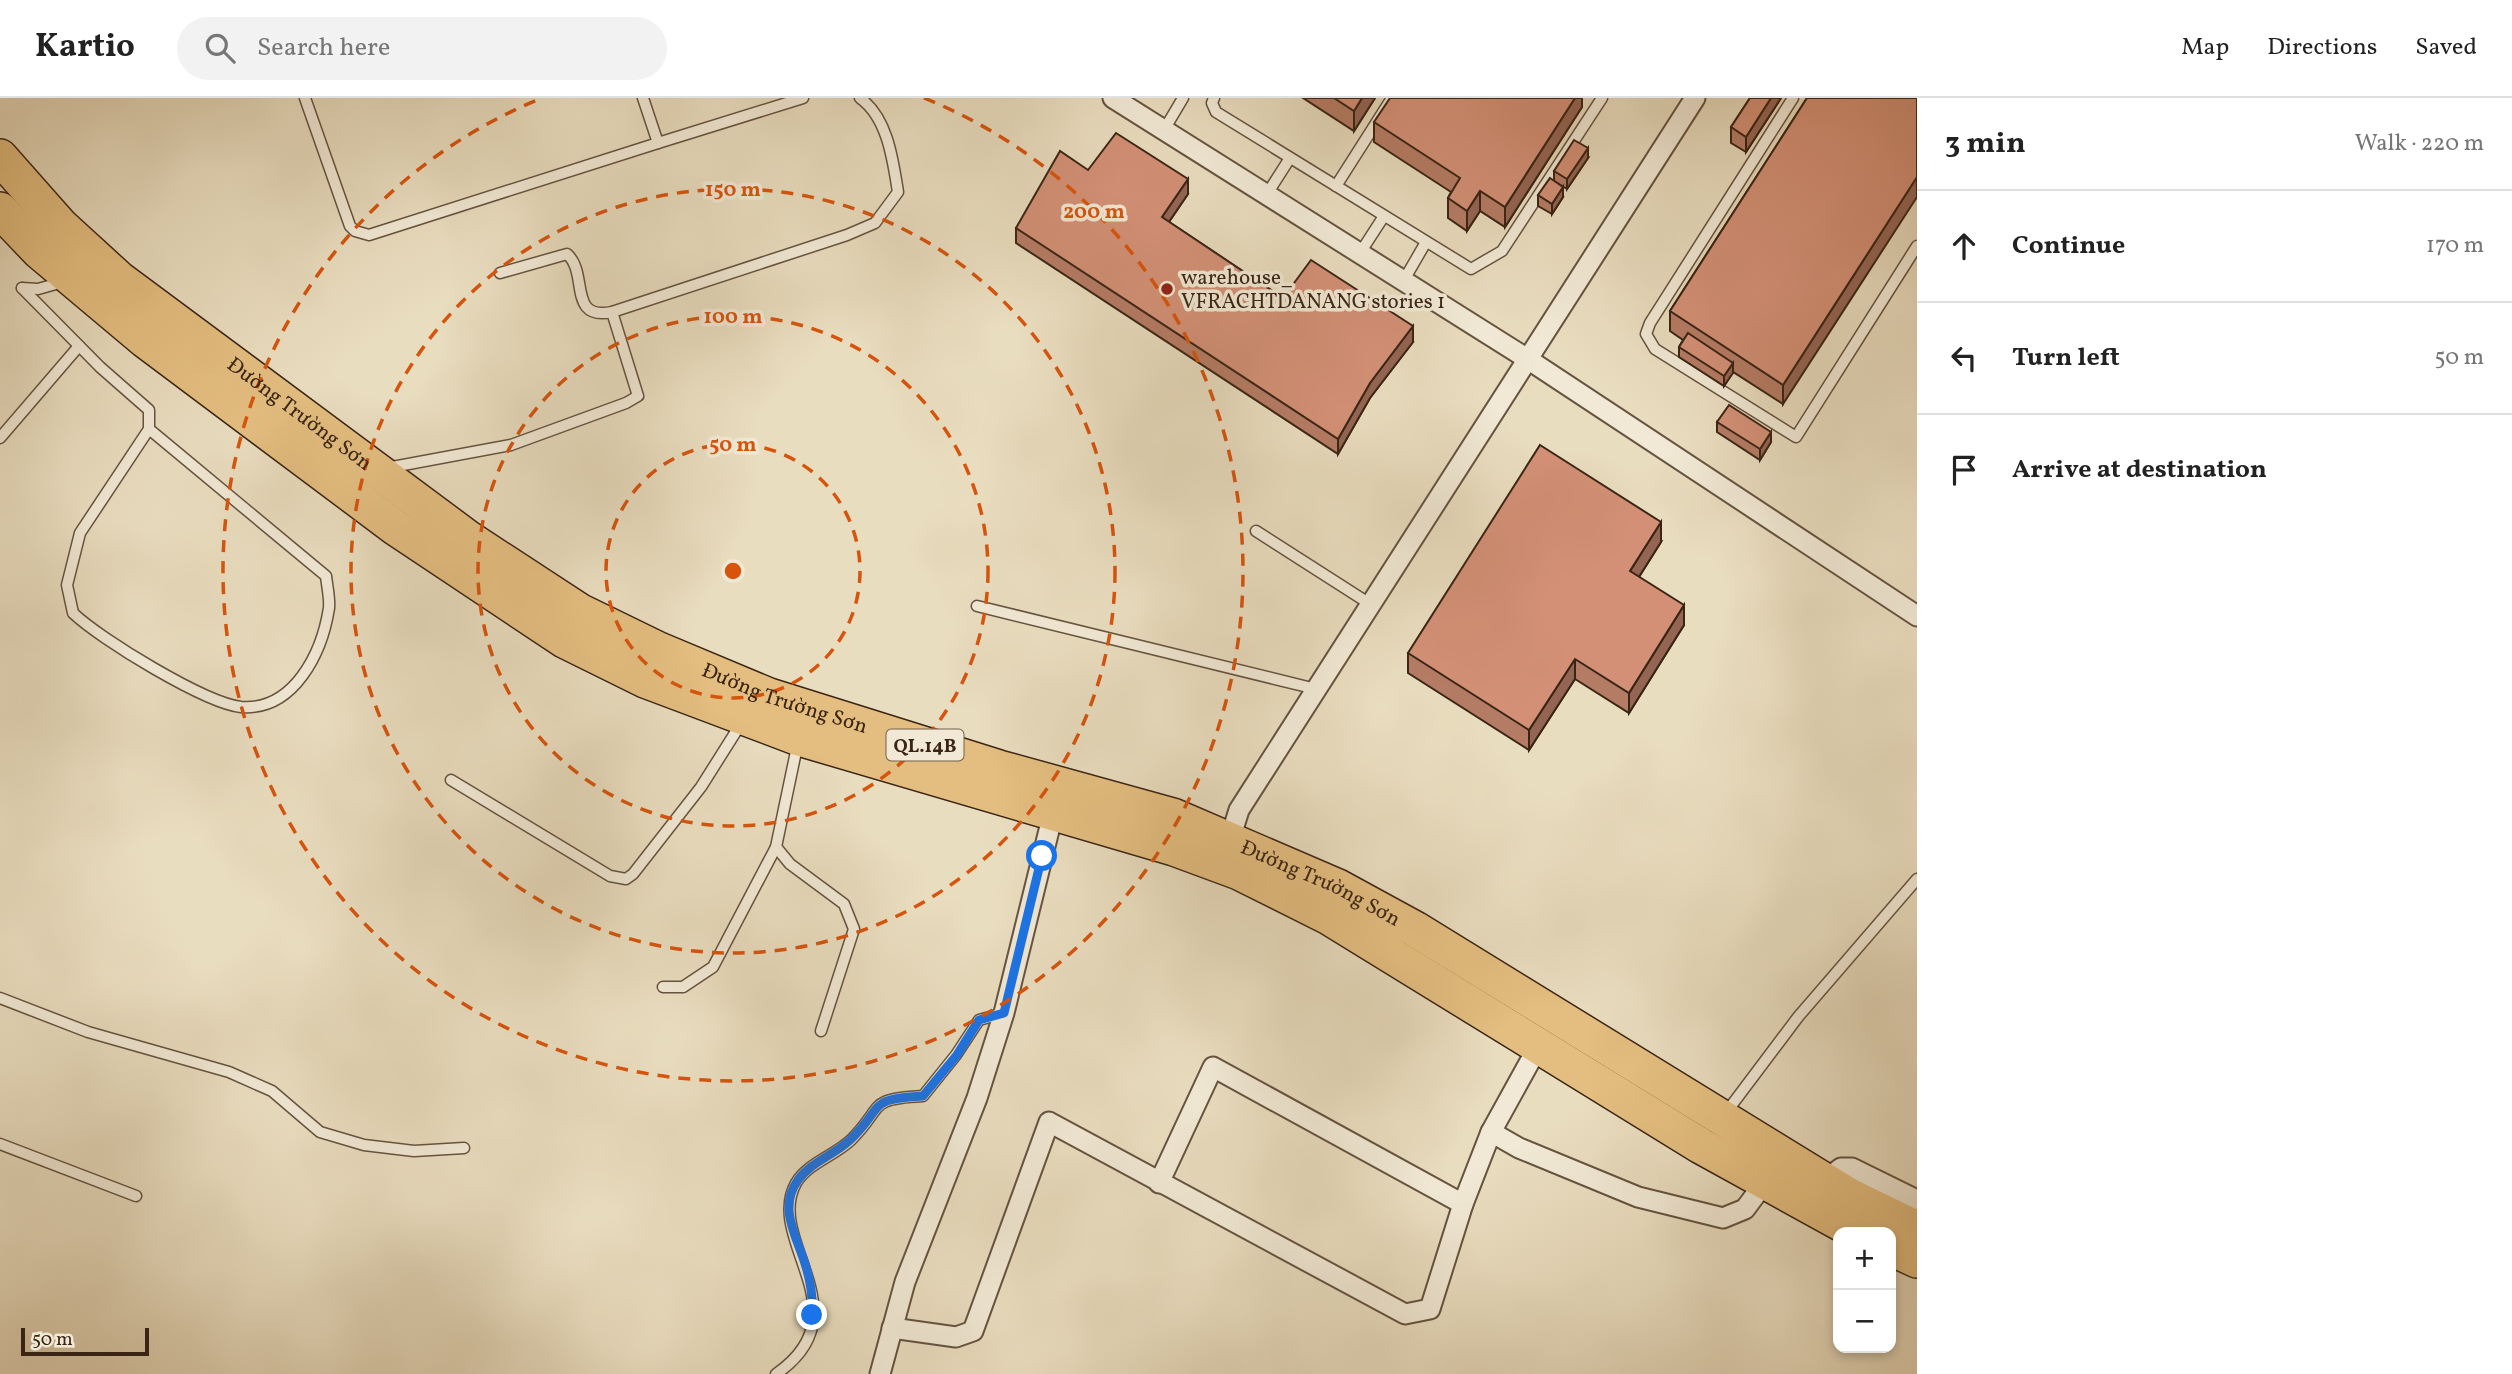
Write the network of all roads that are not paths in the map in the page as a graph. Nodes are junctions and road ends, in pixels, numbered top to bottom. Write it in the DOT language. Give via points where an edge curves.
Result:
graph roads {
  1 [pos="305,98"];
  2 [pos="643,98"];
  3 [pos="803,98"];
  4 [pos="860,98"];
  5 [pos="1113,98"];
  6 [pos="1183,98"];
  7 [pos="1214,98"];
  8 [pos="1392,98"];
  9 [pos="1602,98"];
  10 [pos="1695,98"];
  11 [pos="1793,98"];
  12 [pos="1164,130"];
  13 [pos="658,143"];
  14 [pos="0,157"];
  15 [pos="1290,158"];
  16 [pos="1336,186"];
  17 [pos="1267,194"];
  18 [pos="0,210"];
  19 [pos="1384,216"];
  20 [pos="1426,242"];
  21 [pos="1917,246"];
  22 [pos="1360,253"];
  23 [pos="500,273"];
  24 [pos="71,279"];
  25 [pos="1404,280"];
  26 [pos="612,312"];
  27 [pos="79,346"];
  28 [pos="1526,358"];
  29 [pos="149,429"];
  30 [pos="0,438"];
  31 [pos="376,470"];
  32 [pos="1256,531"];
  33 [pos="1370,604"];
  34 [pos="977,606"];
  35 [pos="1917,615"];
  36 [pos="1316,689"];
  37 [pos="744,719"];
  38 [pos="799,738"];
  39 [pos="451,780"];
  40 [pos="1053,814"];
  41 [pos="1230,839"];
  42 [pos="776,847"];
  43 [pos="1917,880"];
  44 [pos="663,987"];
  45 [pos="0,998"];
  46 [pos="1004,1013"];
  47 [pos="821,1031"];
  48 [pos="1539,1045"];
  49 [pos="1720,1119"];
  50 [pos="1491,1132"];
  51 [pos="0,1144"];
  52 [pos="464,1149"];
  53 [pos="1824,1181"];
  54 [pos="1765,1182"];
  55 [pos="1159,1183"];
  56 [pos="136,1196"];
  57 [pos="1917,1200"];
  58 [pos="1463,1204"];
  59 [pos="1848,1227"];
  60 [pos="1917,1229"];
  61 [pos="1896,1250"];
  62 [pos="1917,1260"];
  63 [pos="892,1328"];
  64 [pos="776,1374"];
  65 [pos="880,1374"];
  1 -- 13 [label="lane" via="350,226 369,235"];
  2 -- 13 [label="lane"];
  3 -- 13 [label="lane"];
  4 -- 26 [label="lane" via="870,105 884,132 898,192 875,223"];
  5 -- 12 [label="street"];
  6 -- 12 [label="lane"];
  7 -- 15 [label="lane" via="1216,112"];
  8 -- 16 [label="lane"];
  9 -- 20 [label="lane" via="1503,251 1471,269"];
  10 -- 28 [label="street"];
  11 -- 21 [label="lane" via="1650,323 1646,334 1655,349 1796,437"];
  12 -- 17 [label="street"];
  14 -- 31 [label="highway, Đường Trường Sơn / QL.14B" via="61,226 119,279"];
  15 -- 16 [label="lane"];
  15 -- 17 [label="lane"];
  16 -- 19 [label="lane"];
  17 -- 22 [label="street"];
  18 -- 24 [label="highway, Đường Trường Sơn / QL.14B"];
  19 -- 20 [label="lane"];
  19 -- 22 [label="lane"];
  20 -- 25 [label="lane"];
  22 -- 25 [label="street"];
  23 -- 26 [label="lane" via="567,254 585,306 598,314"];
  24 -- 27 [label="lane" via="38,289 22,288"];
  24 -- 37 [label="highway, Đường Trường Sơn / QL.14B" via="145,340 506,605 595,657"];
  25 -- 28 [label="street"];
  26 -- 31 [label="lane" via="638,396 511,445"];
  27 -- 29 [label="lane" via="149,410"];
  27 -- 30 [label="lane"];
  28 -- 33 [label="street"];
  28 -- 35 [label="street"];
  29 -- 29 [label="lane" via="80,533 67,585 73,613 147,664 213,698 241,707 270,703 297,685 315,657 329,607 326,576"];
  31 -- 41 [label="highway, Đường Trường Sơn / QL.14B" via="570,606 710,672 769,696 1173,816"];
  32 -- 33 [label="lane"];
  33 -- 36 [label="street"];
  34 -- 36 [label="lane"];
  36 -- 41 [label="street" via="1240,810"];
  37 -- 38 [label="highway, Đường Trường Sơn / QL.14B"];
  37 -- 39 [label="lane" via="701,787 626,879 610,876"];
  38 -- 40 [label="highway, Đường Trường Sơn / QL.14B"];
  38 -- 42 [label="lane"];
  40 -- 46 [label="street"];
  40 -- 48 [label="highway, Đường Trường Sơn / QL.14B" via="1174,848 1285,894"];
  41 -- 49 [label="highway, Đường Trường Sơn / QL.14B" via="1338,887 1415,929"];
  42 -- 44 [label="lane" via="713,967 683,987"];
  42 -- 47 [label="lane" via="790,864 844,904 854,929"];
  43 -- 49 [label="lane" via="1798,1017"];
  45 -- 52 [label="lane" via="88,1032 229,1072 272,1091 320,1132 364,1145 414,1151"];
  46 -- 63 [label="street"];
  46 -- 64 [label="lane" via="979,1020 923,1096 885,1100 876,1106 848,1143 798,1180 789,1215 813,1299 811,1331 796,1357"];
  48 -- 50 [label="street"];
  48 -- 54 [label="highway, Đường Trường Sơn / QL.14B"];
  49 -- 53 [label="highway, Đường Trường Sơn / QL.14B"];
  50 -- 54 [label="street" via="1637,1197 1723,1218 1745,1209"];
  50 -- 58 [label="street"];
  51 -- 56 [label="lane"];
  53 -- 57 [label="street" via="1841,1168 1852,1168"];
  53 -- 60 [label="highway, Đường Trường Sơn / QL.14B"];
  54 -- 59 [label="highway, Đường Trường Sơn / QL.14B"];
  55 -- 58 [label="street" via="1213,1067"];
  55 -- 58 [label="street" via="1405,1314 1430,1309"];
  55 -- 63 [label="street" via="1049,1122 973,1331 956,1338"];
  61 -- 62 [label="highway"];
  63 -- 65 [label="street"];
}
